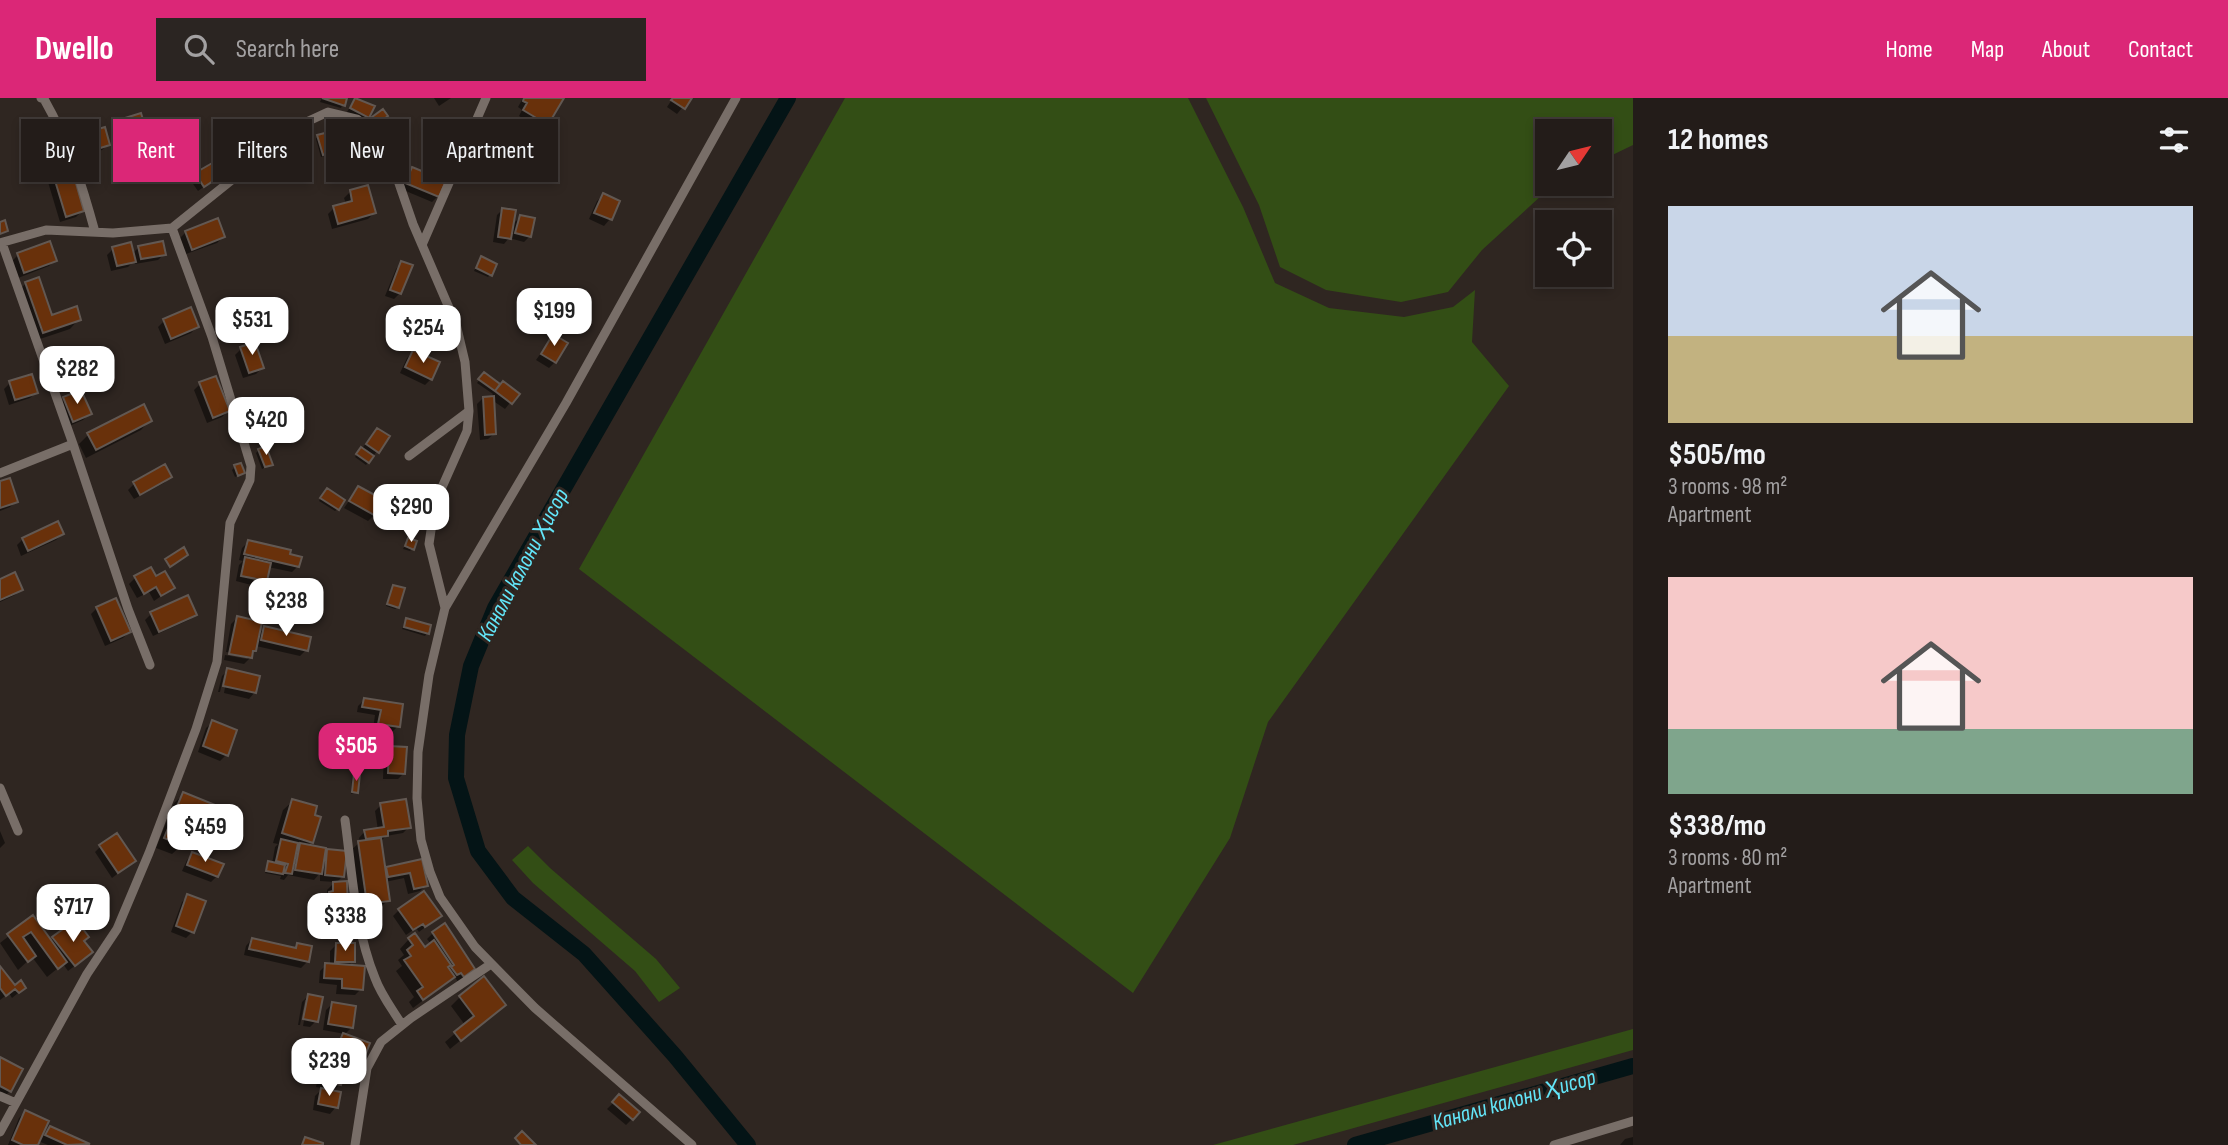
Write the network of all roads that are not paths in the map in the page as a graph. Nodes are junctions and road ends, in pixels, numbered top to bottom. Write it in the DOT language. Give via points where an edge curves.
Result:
graph roads {
  1 [pos="41,98"];
  2 [pos="486,98"];
  3 [pos="736,98"];
  4 [pos="172,228"];
  5 [pos="95,232"];
  6 [pos="1,243"];
  7 [pos="422,245"];
  8 [pos="469,411"];
  9 [pos="73,444"];
  10 [pos="409,456"];
  11 [pos="0,473"];
  12 [pos="445,608"];
  13 [pos="150,665"];
  14 [pos="0,788"];
  15 [pos="345,820"];
  16 [pos="19,831"];
  17 [pos="491,964"];
  18 [pos="402,1025"];
  19 [pos="0,1096"];
  20 [pos="16,1103"];
  21 [pos="1633,1121"];
  22 [pos="0,1132"];
  23 [pos="355,1145"];
  24 [pos="692,1145"];
  25 [pos="1554,1145"];
  1 -- 5 [label="lane" via="64,135"];
  2 -- 7 [label="lane"];
  3 -- 12 [label="lane"];
  4 -- 5 [label="lane"];
  4 -- 7 [label="lane" via="300,125 328,113 358,119 377,135"];
  4 -- 20 [label="lane" via="212,337 251,466 250,480 230,523 217,662 159,828 117,929"];
  5 -- 6 [label="lane" via="46,230"];
  6 -- 9 [label="lane"];
  7 -- 8 [label="lane" via="456,324"];
  8 -- 10 [label="lane"];
  8 -- 12 [label="lane" via="467,431 435,503 429,544"];
  9 -- 11 [label="lane"];
  9 -- 13 [label="lane"];
  12 -- 17 [label="lane" via="418,752 421,840 440,897"];
  14 -- 16 [label="lane"];
  15 -- 18 [label="lane" via="366,949 375,979"];
  17 -- 18 [label="lane"];
  17 -- 24 [label="lane"];
  18 -- 23 [label="lane" via="381,1042 367,1068"];
  19 -- 20 [label="lane"];
  20 -- 22 [label="lane"];
  21 -- 25 [label="lane"];
}
